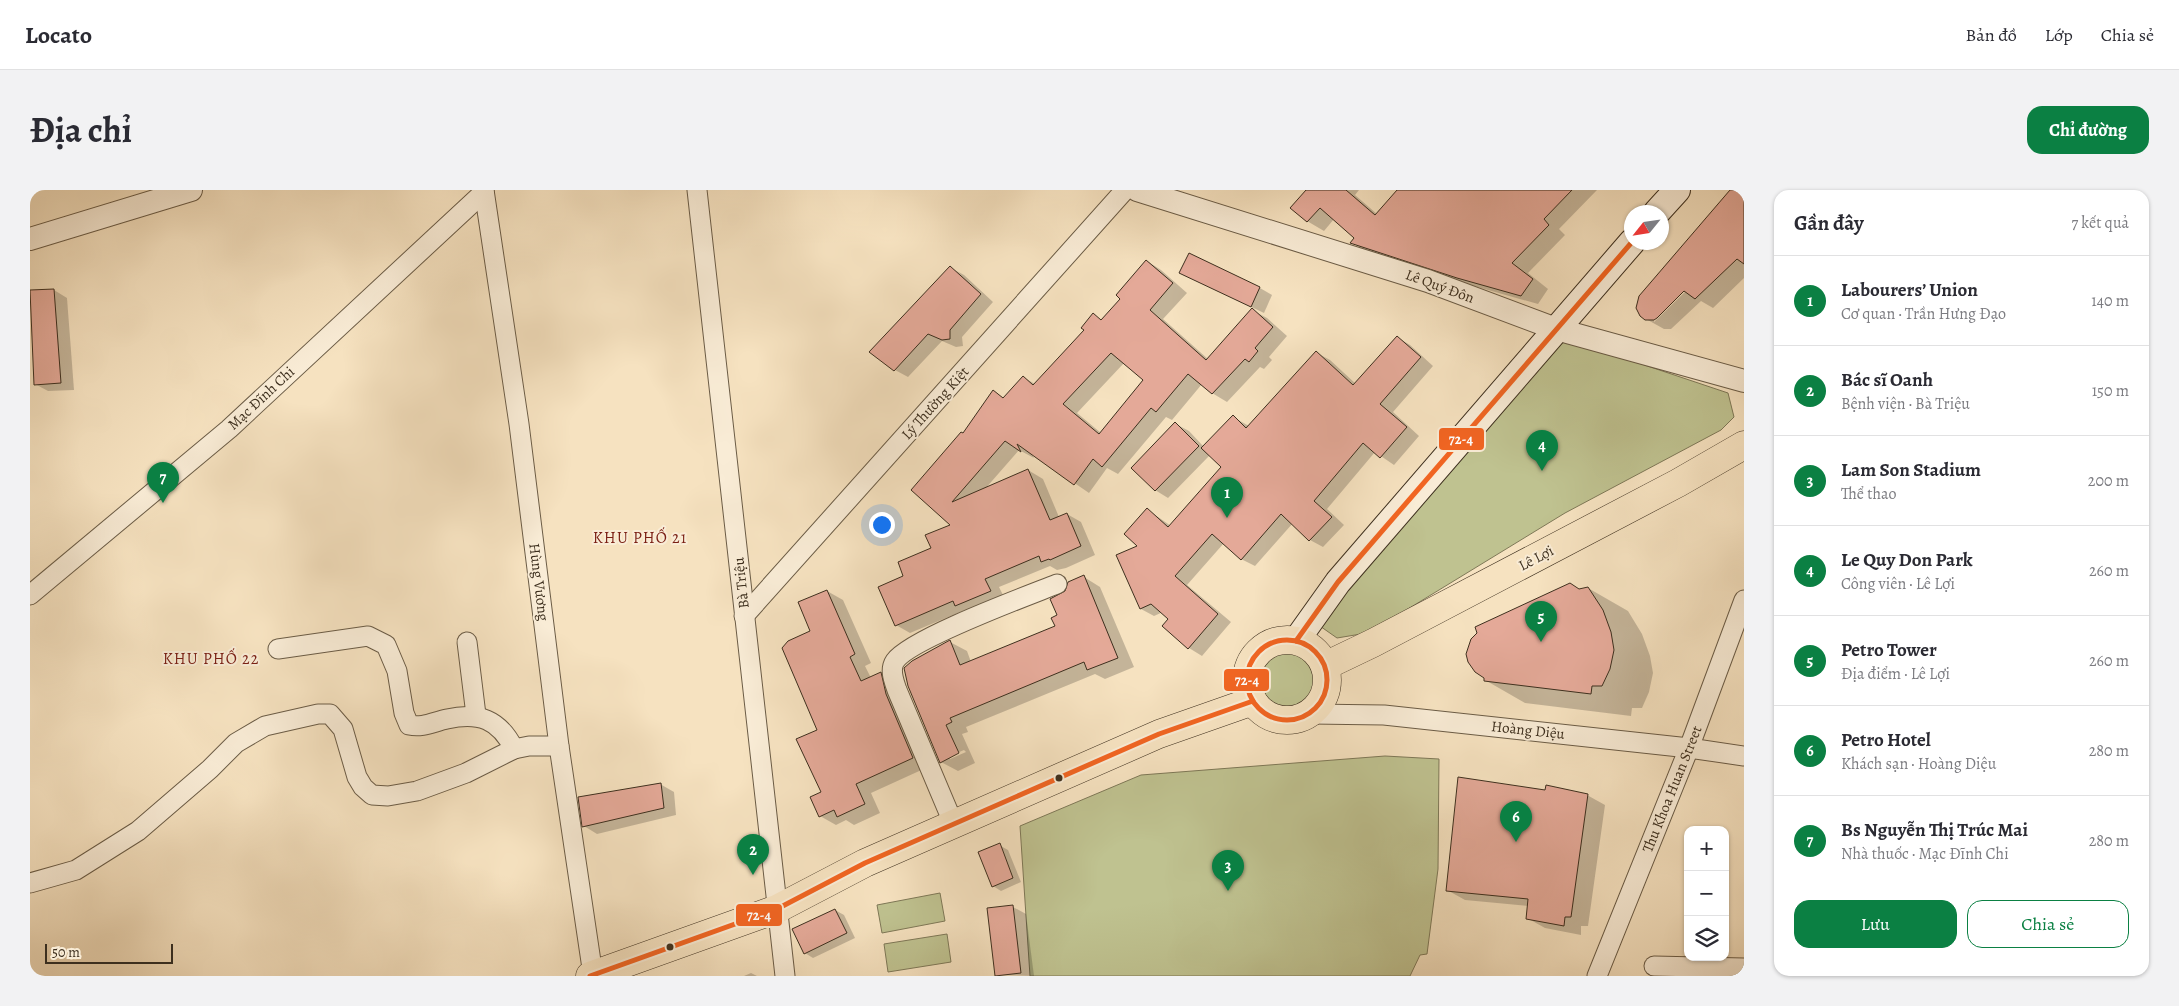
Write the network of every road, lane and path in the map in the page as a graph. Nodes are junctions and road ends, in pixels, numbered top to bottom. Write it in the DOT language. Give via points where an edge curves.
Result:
graph roads {
  1 [pos="191,190"];
  2 [pos="697,190"];
  3 [pos="1125,190"];
  4 [pos="1137,190"];
  5 [pos="1677,190"];
  6 [pos="484,191"];
  7 [pos="1663,205"];
  8 [pos="30,239"];
  9 [pos="1625,250"];
  10 [pos="1556,329"];
  11 [pos="1744,381"];
  12 [pos="1744,445"];
  13 [pos="1057,584"];
  14 [pos="30,595"];
  15 [pos="1744,600"];
  16 [pos="744,616"];
  17 [pos="1296,641"];
  18 [pos="467,642"];
  19 [pos="278,649"];
  20 [pos="1325,666"];
  21 [pos="1252,701"];
  22 [pos="1310,714"];
  23 [pos="476,715"];
  24 [pos="559,746"];
  25 [pos="1689,748"];
  26 [pos="514,750"];
  27 [pos="1744,756"];
  28 [pos="954,825"];
  29 [pos="30,883"];
  30 [pos="777,909"];
  31 [pos="1654,966"];
  32 [pos="1744,968"];
  33 [pos="591,975"];
  34 [pos="785,976"];
  35 [pos="1597,976"];
  1 -- 8 [label="street"];
  2 -- 16 [label="street, Bà Triệu"];
  3 -- 16 [label="street, Lý Thường Kiệt"];
  4 -- 10 [label="street, Lê Quý Đôn" via="1428,281"];
  5 -- 7 [label="main road"];
  6 -- 14 [label="street, Mạc Đĩnh Chi" via="228,429"];
  6 -- 24 [label="street, Hùng Vương" via="519,424"];
  9 -- 10 [label="main road"];
  10 -- 11 [label="street, Lê Quý Đôn"];
  10 -- 17 [label="main road" via="1338,582"];
  12 -- 20 [label="main road, Lê Lợi"];
  13 -- 28 [label="street" via="918,644 896,660 892,668 897,690"];
  15 -- 25 [label="street, Thu Khoa Huan Street"];
  16 -- 30 [label="street, Bà Triệu"];
  17 -- 20 [label="main road" via="1319,654"];
  17 -- 21 [label="main road" via="1282,640 1258,652 1247,675"];
  18 -- 23 [label="street"];
  19 -- 23 [label="street" via="368,636 386,644 397,671 409,725 419,727"];
  20 -- 22 [label="main road" via="1328,679 1326,693"];
  21 -- 22 [label="main road" via="1272,718 1285,721 1298,720"];
  21 -- 28 [label="main road" via="1159,734"];
  22 -- 25 [label="street, Hoàng Diệu" via="1384,715"];
  23 -- 26 [label="street" via="497,726 508,737"];
  24 -- 26 [label="street" via="529,746"];
  24 -- 33 [label="street, Hùng Vương"];
  25 -- 27 [label="street, Hoàng Diệu"];
  25 -- 35 [label="street, Thu Khoa Huan Street"];
  26 -- 29 [label="street" via="417,791 372,795 357,777 342,729 330,714 265,726 236,743 138,831 104,854 76,870"];
  28 -- 30 [label="main road" via="865,863"];
  30 -- 33 [label="main road"];
  30 -- 34 [label="street, Bà Triệu"];
  31 -- 32 [label="street"];
}
